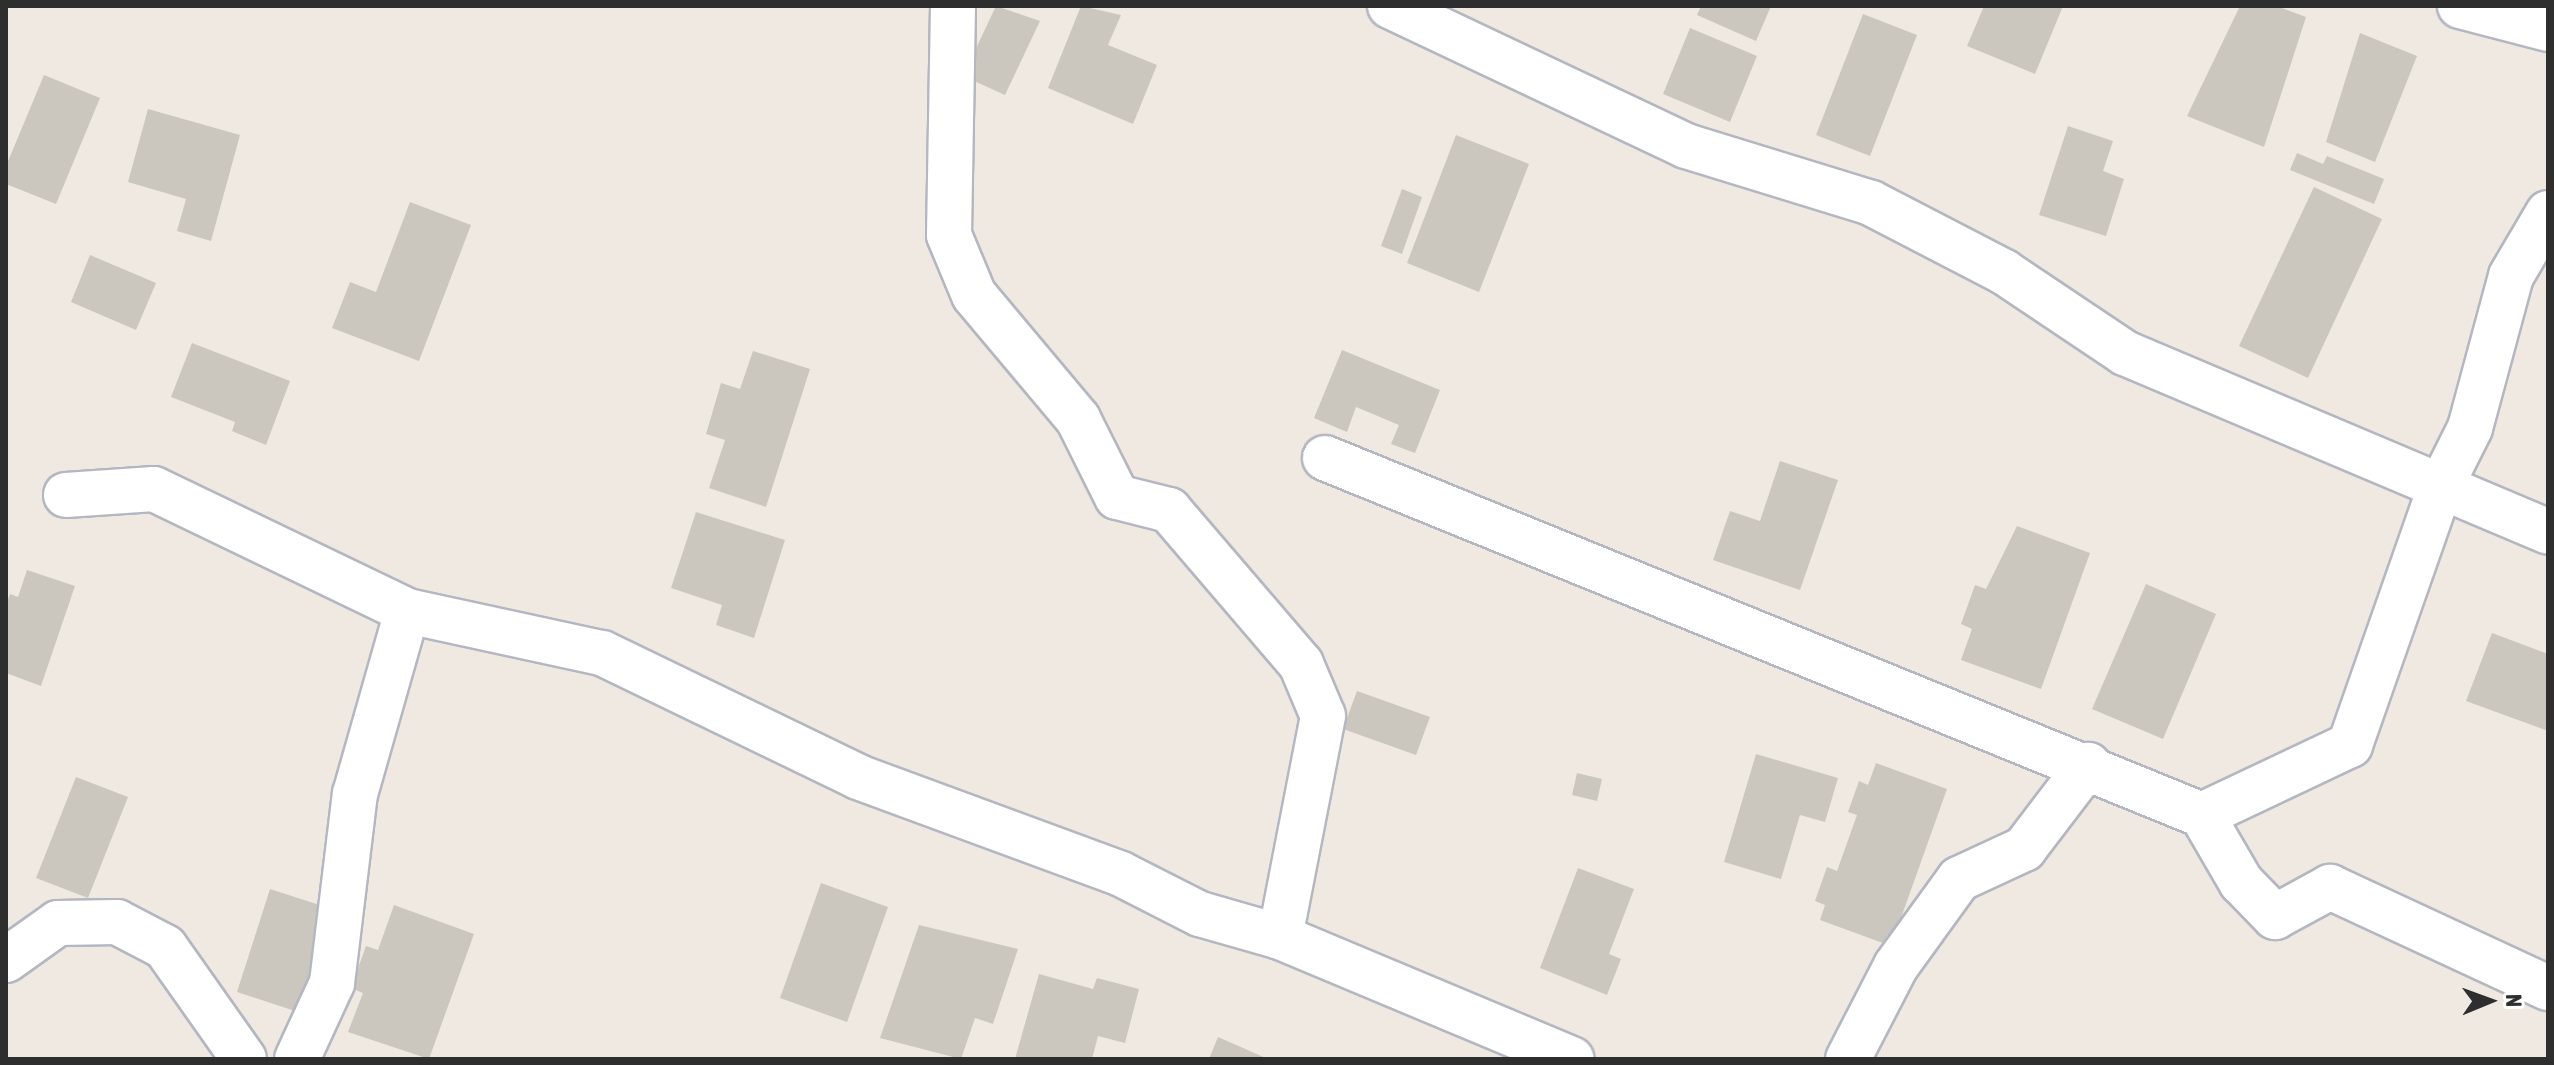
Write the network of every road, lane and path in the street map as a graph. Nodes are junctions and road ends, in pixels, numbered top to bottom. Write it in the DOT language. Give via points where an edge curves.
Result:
graph roads {
  1 [pos="953,6"];
  2 [pos="1390,6"];
  3 [pos="2460,6"];
  4 [pos="2548,29"];
  5 [pos="2548,213"];
  6 [pos="1325,458"];
  7 [pos="2440,488"];
  8 [pos="66,495"];
  9 [pos="2548,532"];
  10 [pos="407,611"];
  11 [pos="2088,765"];
  12 [pos="2202,815"];
  13 [pos="1280,937"];
  14 [pos="6,960"];
  15 [pos="2548,988"];
  16 [pos="244,1059"];
  17 [pos="297,1059"];
  18 [pos="1572,1059"];
  19 [pos="1848,1059"];
  1 -- 13 [label="street" via="949,235 974,295 1078,419 1117,497 1169,510 1301,664 1323,716"];
  2 -- 7 [label="street" via="1686,146 1871,203 2004,272 2125,353"];
  3 -- 4 [label="street"];
  5 -- 7 [label="street" via="2511,276 2470,428"];
  6 -- 11 [label="street" via="1812,661"];
  7 -- 9 [label="street"];
  7 -- 12 [label="street" via="2350,745"];
  8 -- 10 [label="street" via="154,489"];
  10 -- 13 [label="street" via="602,653 858,777 1121,874 1200,914"];
  10 -- 17 [label="street" via="355,794 332,983"];
  11 -- 12 [label="street"];
  11 -- 19 [label="street" via="2024,849 1959,879 1896,966"];
  12 -- 15 [label="street" via="2241,882 2275,917 2330,887"];
  13 -- 18 [label="street"];
  14 -- 16 [label="street" via="58,923 117,922 165,947"];
}
